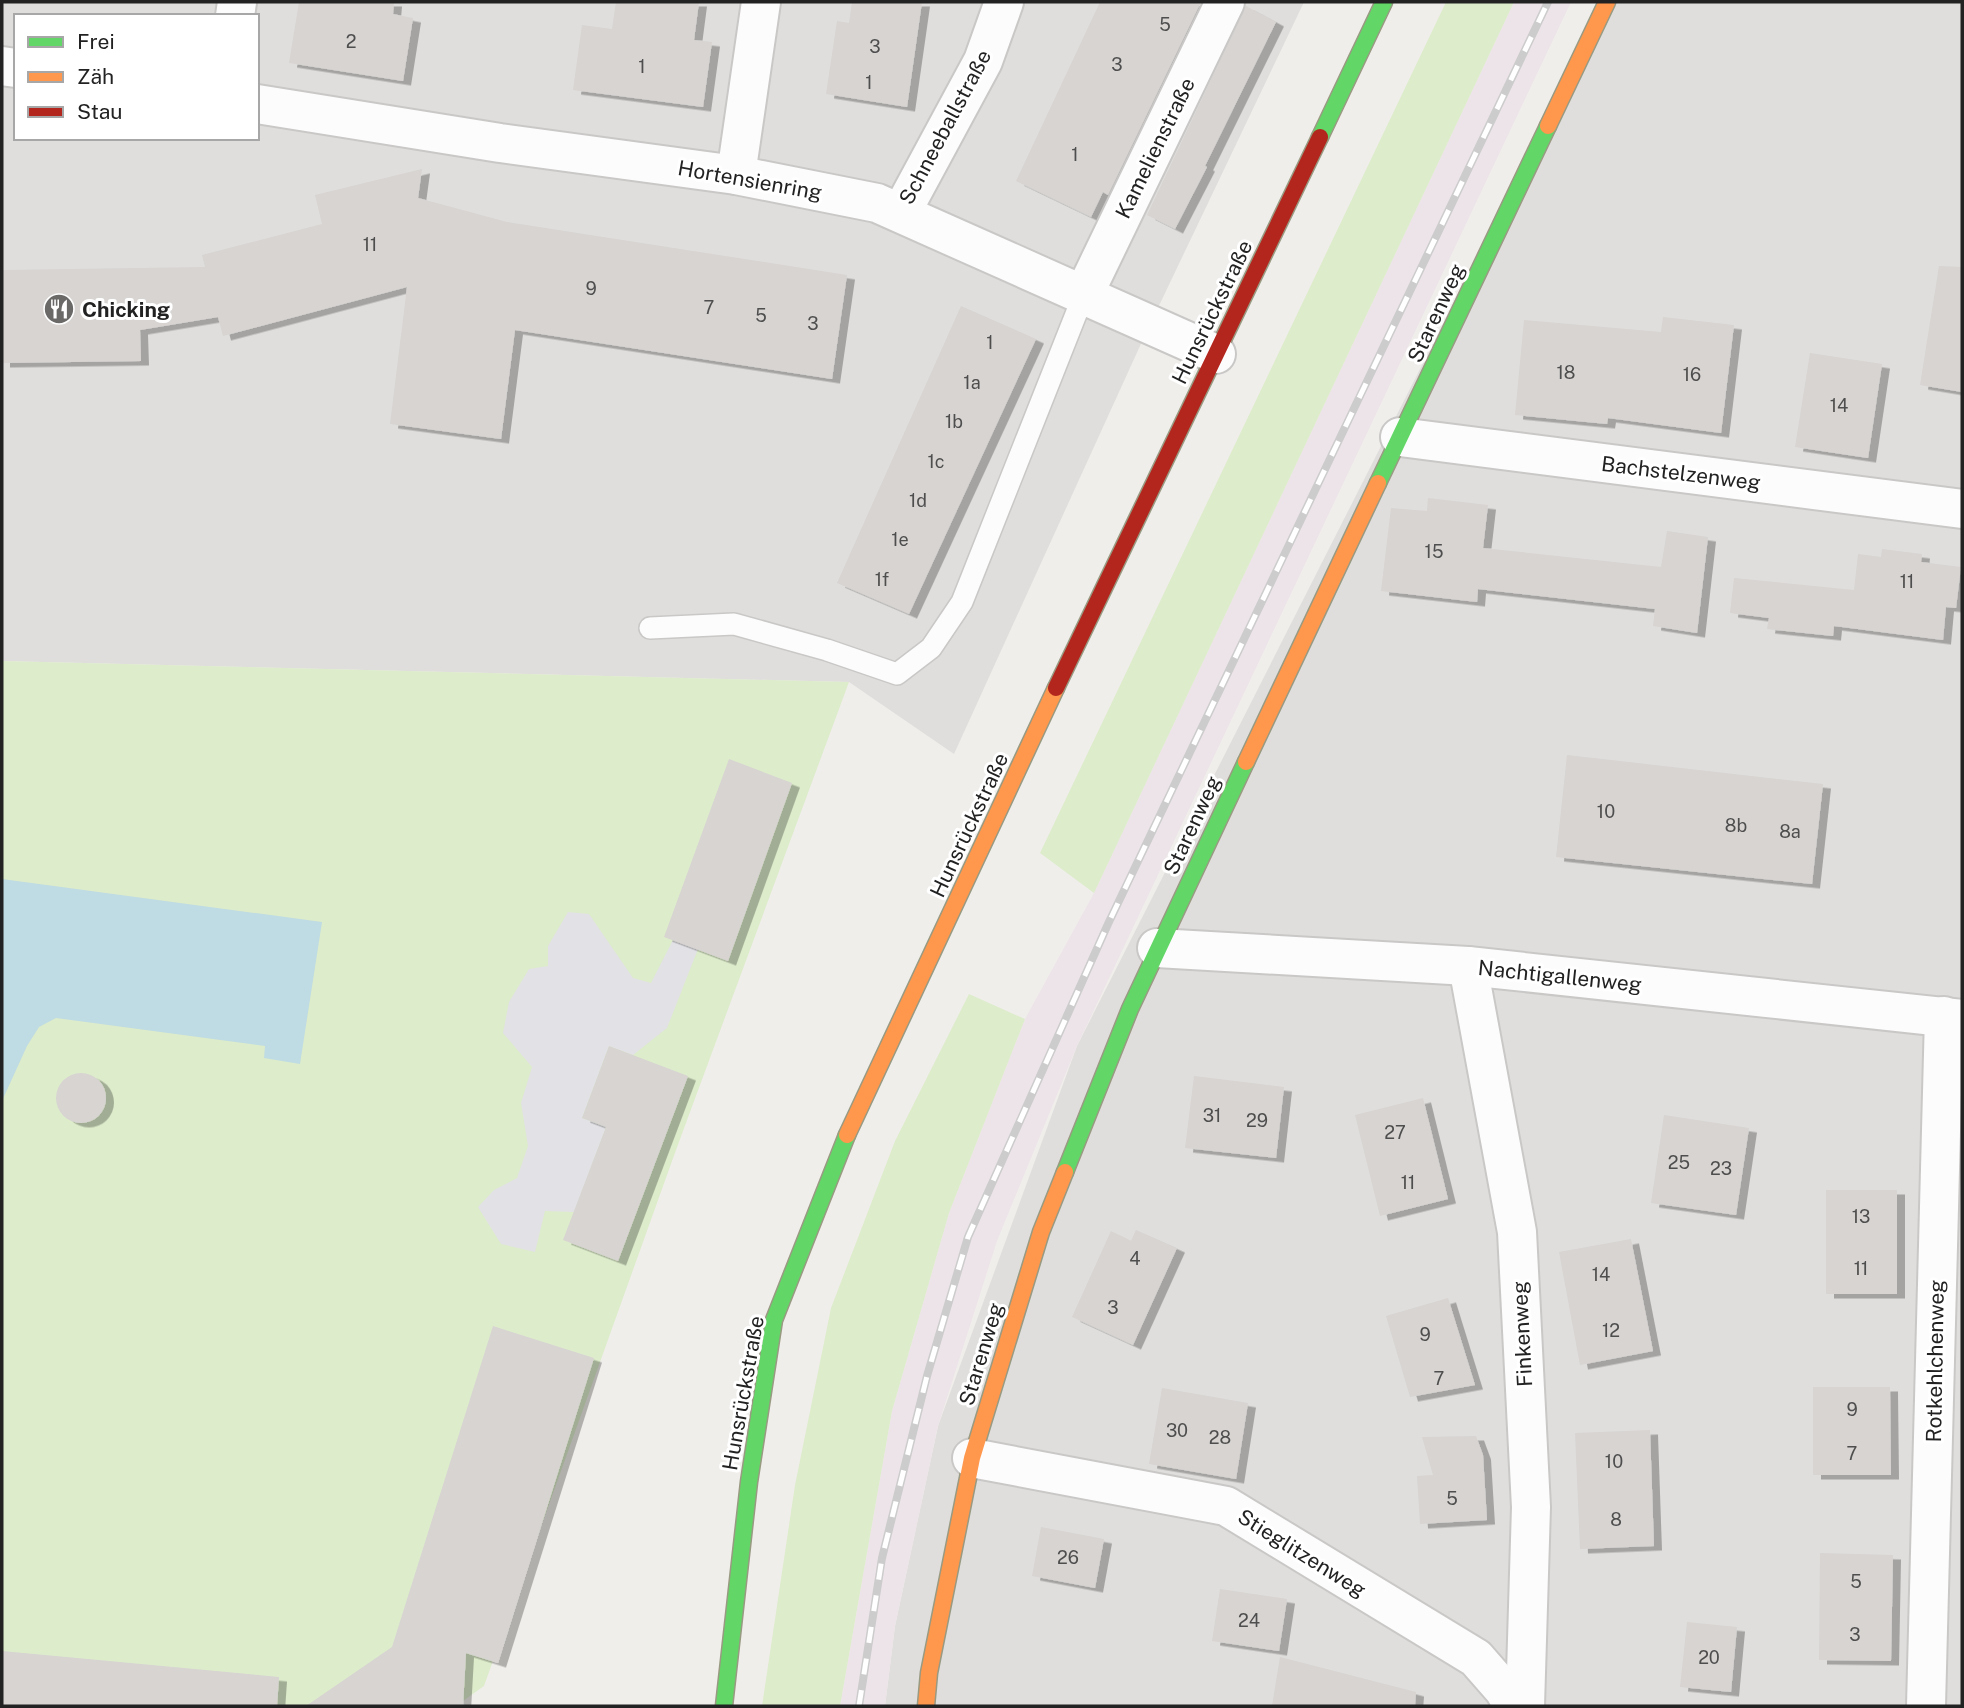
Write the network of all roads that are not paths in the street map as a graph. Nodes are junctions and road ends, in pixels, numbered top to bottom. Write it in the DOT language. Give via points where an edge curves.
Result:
graph roads {
  1 [pos="761,2"];
  2 [pos="1004,2"];
  3 [pos="1225,2"];
  4 [pos="1384,2"];
  5 [pos="1606,2"];
  6 [pos="259,104"];
  7 [pos="736,175"];
  8 [pos="901,213"];
  9 [pos="1084,294"];
  10 [pos="1216,354"];
  11 [pos="1400,437"];
  12 [pos="1962,509"];
  13 [pos="650,628"];
  14 [pos="1157,948"];
  15 [pos="1468,966"];
  16 [pos="1953,1017"];
  17 [pos="972,1458"];
  18 [pos="724,1706"];
  19 [pos="926,1706"];
  20 [pos="1513,1706"];
  21 [pos="1525,1706"];
  22 [pos="1926,1706"];
  1 -- 7 [label="street"];
  2 -- 8 [label="street, Schneeballstraße" via="983,61"];
  3 -- 9 [label="street, Kamelienstraße"];
  4 -- 10 [label="street, Hunsrückstraße"];
  5 -- 11 [label="street, Starenweg"];
  6 -- 7 [label="street, Hortensienring"];
  7 -- 8 [label="street, Hortensienring" via="877,203"];
  8 -- 9 [label="street, Hortensienring"];
  9 -- 10 [label="street, Hortensienring"];
  9 -- 13 [label="lane" via="962,602 931,648 897,674 734,624"];
  10 -- 18 [label="street, Hunsrückstraße" via="849,1129 774,1320 749,1482"];
  11 -- 12 [label="street, Bachstelzenweg"];
  11 -- 14 [label="street, Starenweg"];
  14 -- 15 [label="street, Nachtigallenweg"];
  14 -- 17 [label="street, Starenweg" via="1041,1232"];
  15 -- 16 [label="street, Nachtigallenweg"];
  15 -- 21 [label="street, Finkenweg" via="1517,1232 1531,1507"];
  16 -- 22 [label="street, Rotkehlchenweg"];
  17 -- 19 [label="street, Starenweg"];
  17 -- 20 [label="street, Stieglitzenweg" via="1226,1506 1476,1658"];
}
